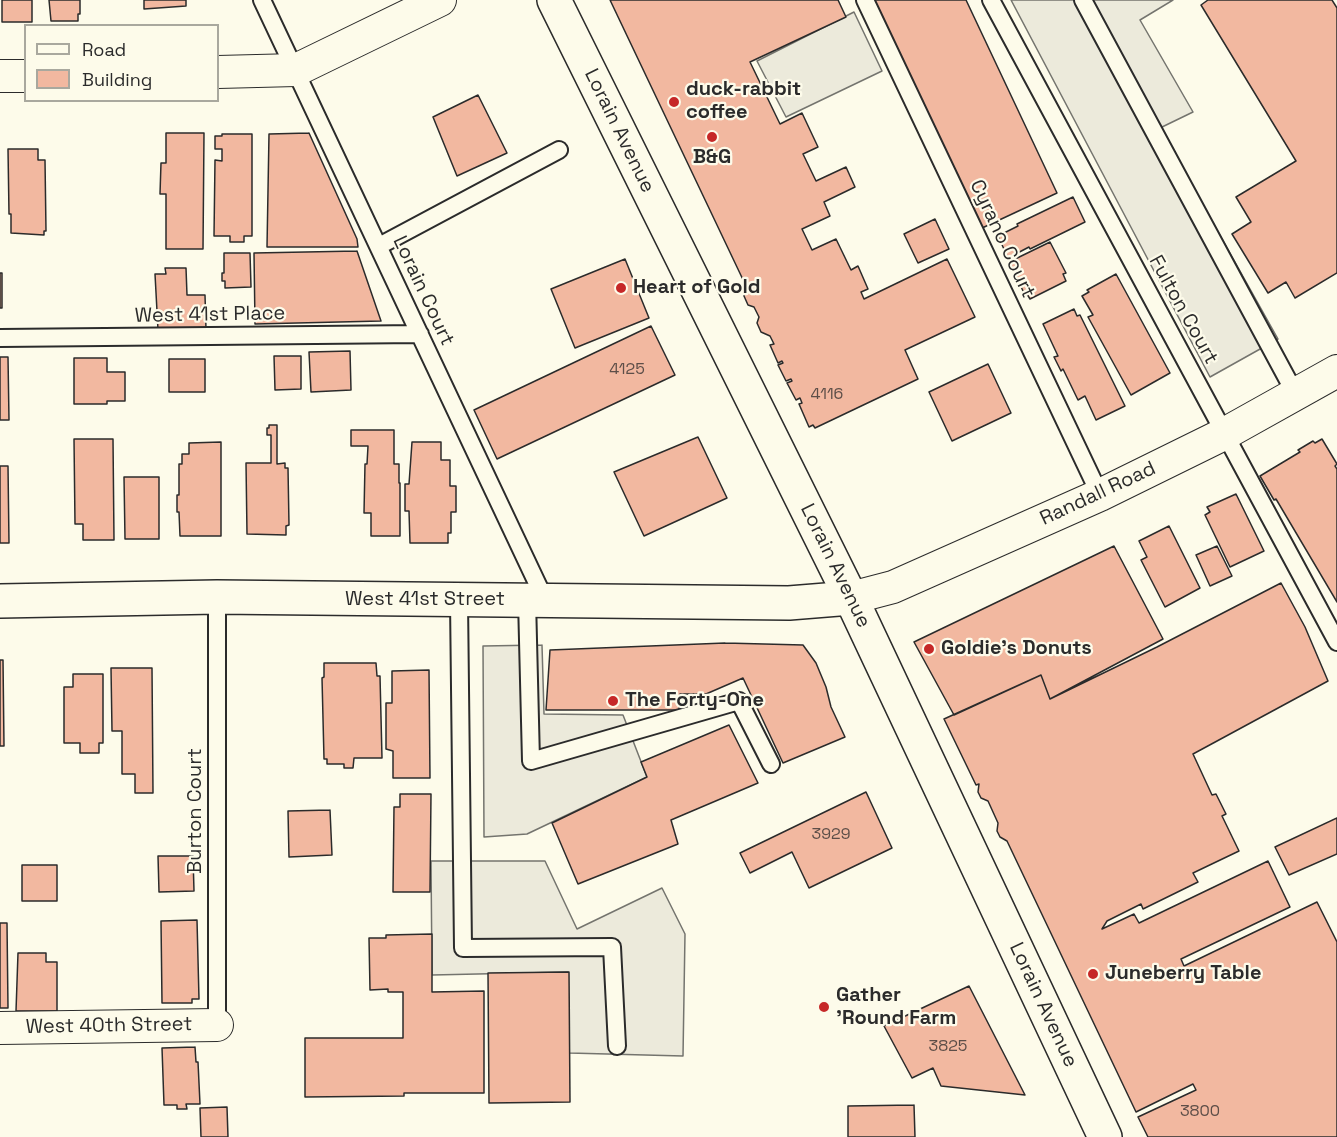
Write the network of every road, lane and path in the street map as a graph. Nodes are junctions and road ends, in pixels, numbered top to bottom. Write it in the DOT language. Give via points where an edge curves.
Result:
graph roads {
  1 [pos="262,0"];
  2 [pos="440,0"];
  3 [pos="554,0"];
  4 [pos="865,0"];
  5 [pos="991,0"];
  6 [pos="1083,0"];
  7 [pos="296,70"];
  8 [pos="219,72"];
  9 [pos="0,76"];
  10 [pos="24,76"];
  11 [pos="559,150"];
  12 [pos="379,246"];
  13 [pos="420,334"];
  14 [pos="0,338"];
  15 [pos="1337,370"];
  16 [pos="1296,395"];
  17 [pos="1226,433"];
  18 [pos="1100,495"];
  19 [pos="217,597"];
  20 [pos="850,598"];
  21 [pos="536,600"];
  22 [pos="0,601"];
  23 [pos="459,601"];
  24 [pos="1337,642"];
  25 [pos="771,764"];
  26 [pos="217,1025"];
  27 [pos="0,1028"];
  28 [pos="617,1046"];
  29 [pos="1105,1137"];
  1 -- 7 [label="lane, Lorain Court"];
  2 -- 7 [label="street"];
  3 -- 20 [label="main road, Lorain Avenue"];
  4 -- 18 [label="lane, Cyrano Court"];
  5 -- 17 [label="lane, Fulton Court"];
  6 -- 16 [label="lane"];
  7 -- 8 [label="street"];
  7 -- 12 [label="lane, Lorain Court"];
  9 -- 10 [label="street"];
  11 -- 12 [label="lane"];
  12 -- 13 [label="lane, Lorain Court"];
  13 -- 14 [label="lane, West 41st Place"];
  13 -- 21 [label="lane, Lorain Court"];
  15 -- 16 [label="street, Randall Road"];
  16 -- 17 [label="street, Randall Road"];
  17 -- 18 [label="street, Randall Road"];
  17 -- 24 [label="lane, Fulton Court"];
  18 -- 20 [label="street, Randall Road" via="893,587"];
  19 -- 22 [label="main road, West 41st Street"];
  19 -- 23 [label="main road, West 41st Street"];
  19 -- 26 [label="lane, Burton Court"];
  20 -- 21 [label="main road, West 41st Street" via="789,603"];
  20 -- 29 [label="main road, Lorain Avenue"];
  21 -- 23 [label="main road, West 41st Street"];
  21 -- 25 [label="lane" via="531,761 740,701"];
  23 -- 28 [label="lane" via="463,948 612,947"];
  26 -- 27 [label="street, West 40th Street"];
}
